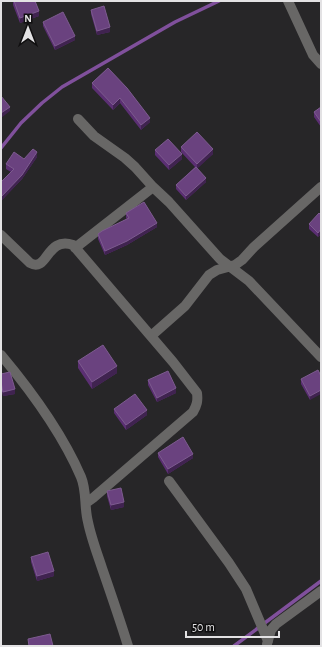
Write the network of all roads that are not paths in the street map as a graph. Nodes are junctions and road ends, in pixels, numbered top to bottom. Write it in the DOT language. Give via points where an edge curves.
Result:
graph roads {
  1 [pos="288,1"];
  2 [pos="321,64"];
  3 [pos="78,119"];
  4 [pos="153,187"];
  5 [pos="321,187"];
  6 [pos="1,235"];
  7 [pos="75,248"];
  8 [pos="229,267"];
  9 [pos="151,336"];
  10 [pos="1,355"];
  11 [pos="321,357"];
  12 [pos="169,481"];
  13 [pos="86,503"];
  14 [pos="321,591"];
  15 [pos="266,639"];
  16 [pos="128,646"];
  1 -- 2 [label="street" via="313,55"];
  3 -- 4 [label="street" via="94,136 125,158"];
  4 -- 7 [label="street"];
  4 -- 8 [label="street"];
  5 -- 8 [label="street" via="242,260"];
  6 -- 7 [label="street" via="34,265 42,262 56,245 67,243"];
  7 -- 9 [label="street"];
  8 -- 9 [label="street" via="209,275 186,306"];
  8 -- 11 [label="street" via="249,281"];
  9 -- 13 [label="street" via="195,389 197,406"];
  10 -- 13 [label="street" via="34,398 64,444 84,486"];
  12 -- 15 [label="street" via="246,589"];
  13 -- 16 [label="street" via="91,533"];
  14 -- 15 [label="street" via="276,624"];
}
